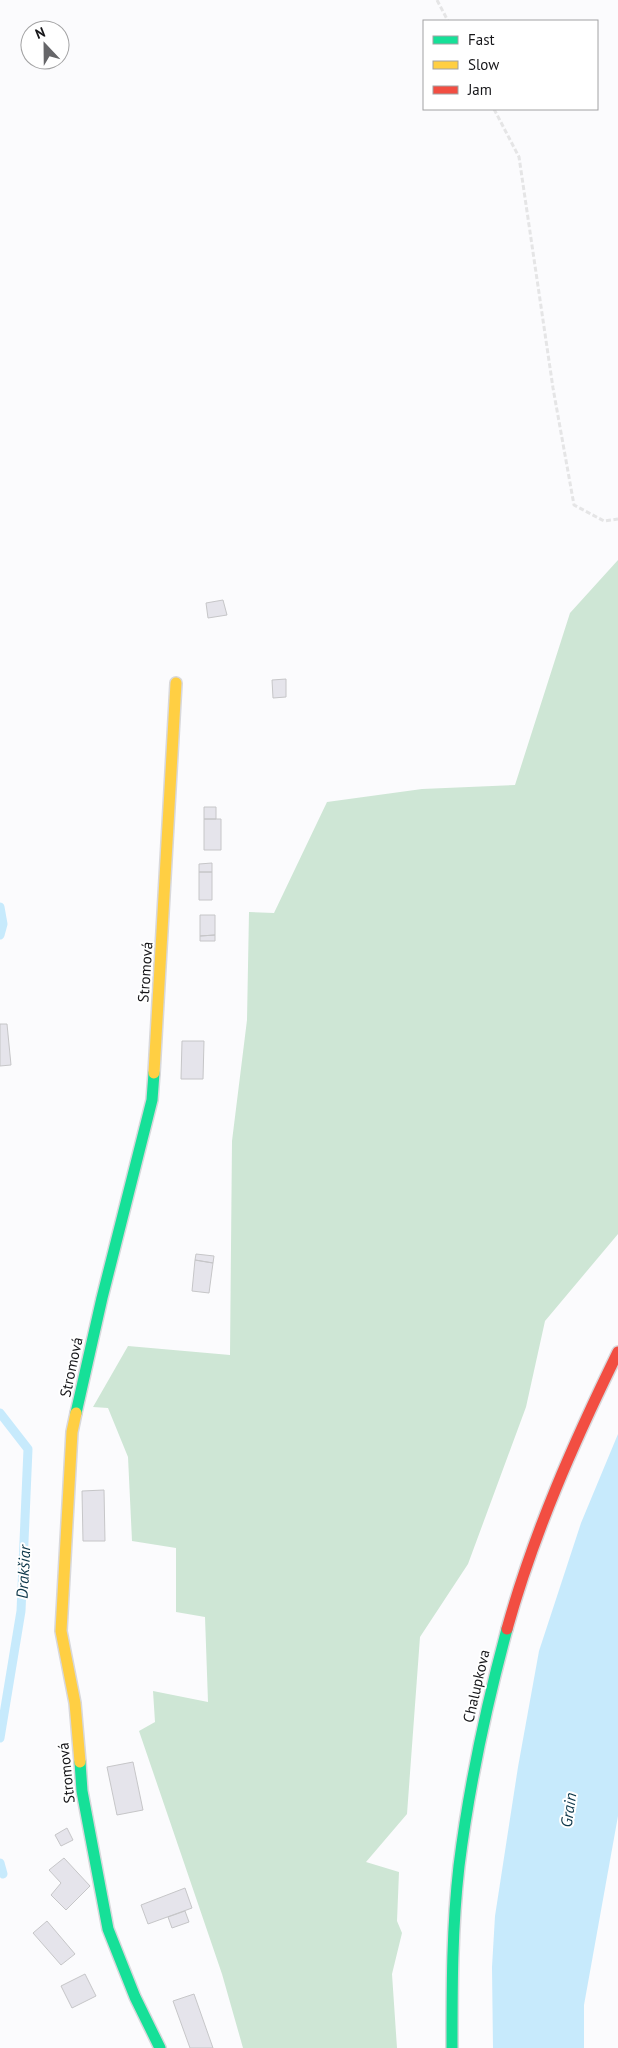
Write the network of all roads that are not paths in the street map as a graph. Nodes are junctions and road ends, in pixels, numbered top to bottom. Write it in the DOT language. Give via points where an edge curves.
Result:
graph roads {
  1 [pos="176,683"];
  2 [pos="618,1352"];
  3 [pos="160,2048"];
  4 [pos="452,2048"];
  1 -- 3 [label="street, Stromová" via="152,1100 72,1432 61,1631 75,1703 82,1792 108,1929"];
  2 -- 4 [label="street, Chalupkova" via="548,1501 496,1662 473,1775 460,1868 452,1987"];
}
